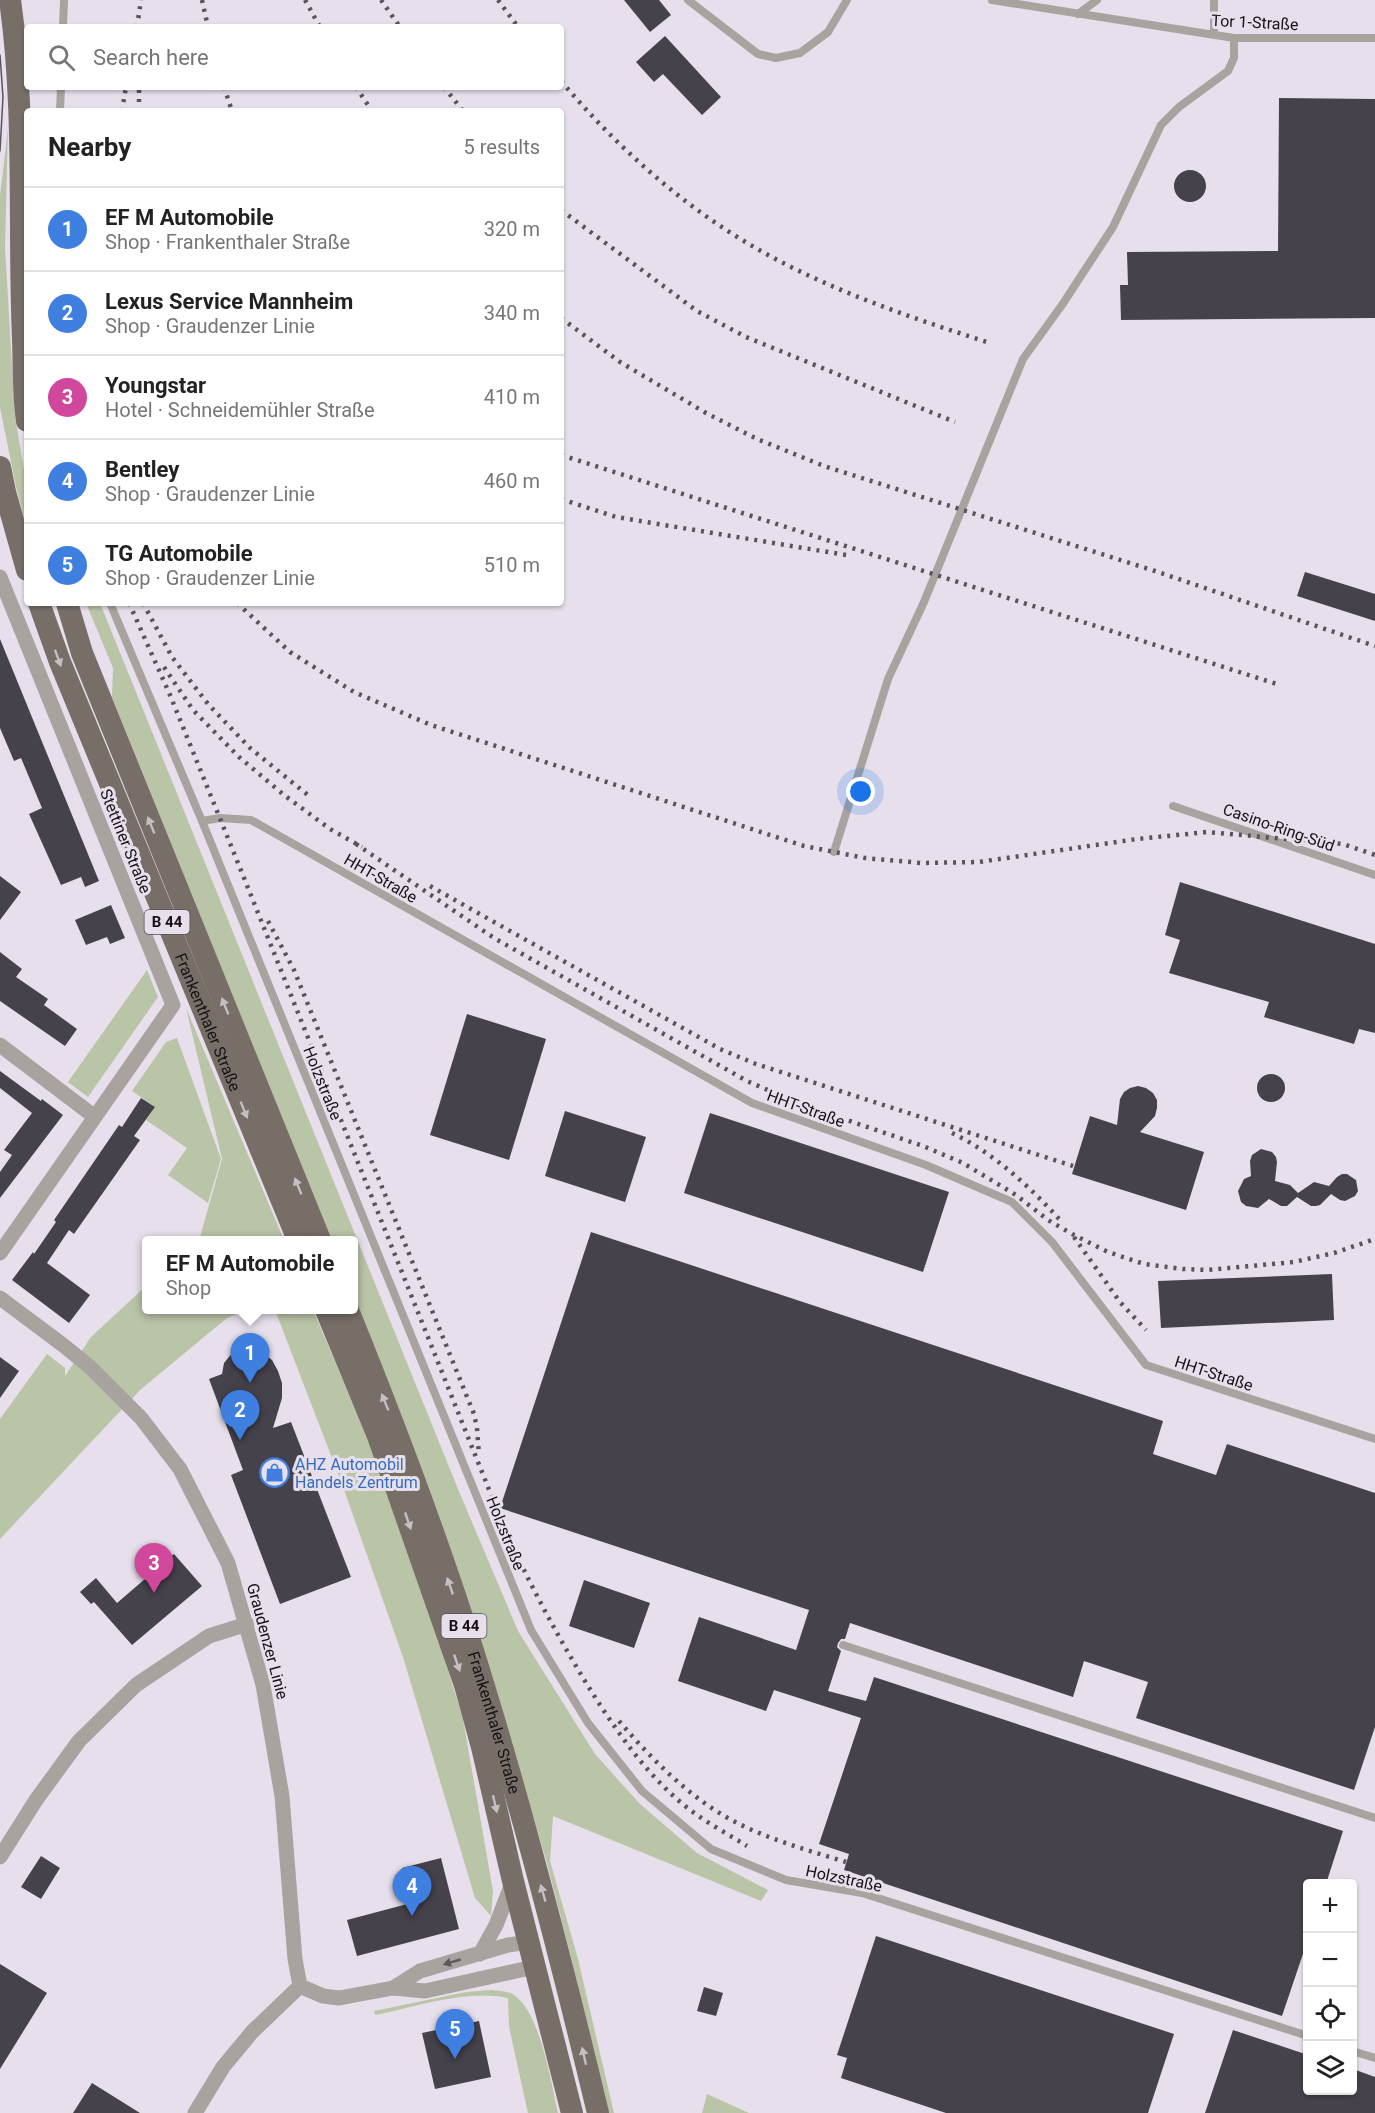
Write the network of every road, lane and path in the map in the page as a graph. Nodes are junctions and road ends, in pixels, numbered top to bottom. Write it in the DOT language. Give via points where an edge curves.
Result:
graph roads {
  1 [pos="10,0"];
  2 [pos="688,0"];
  3 [pos="847,0"];
  4 [pos="992,0"];
  5 [pos="1097,0"];
  6 [pos="1214,0"];
  7 [pos="64,1"];
  8 [pos="1078,14"];
  9 [pos="63,24"];
  10 [pos="1214,35"];
  11 [pos="1234,38"];
  12 [pos="1375,38"];
  13 [pos="61,90"];
  14 [pos="60,108"];
  15 [pos="24,354"];
  16 [pos="0,468"];
  17 [pos="24,559"];
  18 [pos="0,578"];
  19 [pos="40,606"];
  20 [pos="68,606"];
  21 [pos="111,606"];
  22 [pos="1173,806"];
  23 [pos="202,821"];
  24 [pos="834,852"];
  25 [pos="1375,874"];
  26 [pos="0,1045"];
  27 [pos="95,1117"];
  28 [pos="296,1236"];
  29 [pos="318,1236"];
  30 [pos="0,1253"];
  31 [pos="0,1298"];
  32 [pos="328,1314"];
  33 [pos="350,1314"];
  34 [pos="1375,1439"];
  35 [pos="247,1624"];
  36 [pos="843,1645"];
  37 [pos="1375,1818"];
  38 [pos="0,1857"];
  39 [pos="513,1881"];
  40 [pos="528,1942"];
  41 [pos="559,1949"];
  42 [pos="480,1954"];
  43 [pos="534,1967"];
  44 [pos="300,1986"];
  45 [pos="393,1988"];
  46 [pos="1303,2034"];
  47 [pos="1357,2052"];
  48 [pos="1375,2058"];
  49 [pos="195,2113"];
  50 [pos="572,2113"];
  51 [pos="598,2113"];
  1 -- 15 [label="main road" via="17,51 21,144"];
  2 -- 3 [label="lane" via="758,54 777,58 800,52 828,32"];
  4 -- 8 [label="lane, Tor 1-Straße"];
  5 -- 8 [label="lane"];
  6 -- 10 [label="lane"];
  7 -- 9 [label="lane"];
  8 -- 10 [label="lane, Tor 1-Straße"];
  10 -- 11 [label="lane, Tor 1-Straße"];
  11 -- 12 [label="lane, Tor 1-Straße"];
  11 -- 24 [label="lane" via="1234,58 1228,71 1161,125 1113,227 1023,359 924,602 888,679"];
  13 -- 14 [label="lane"];
  16 -- 17 [label="main road"];
  18 -- 27 [label="street, Stettiner Straße" via="173,1005"];
  19 -- 28 [label="main road, Frankenthaler Straße / B 44, one-way"];
  29 -- 20 [label="main road, Frankenthaler Straße / B 44, one-way" via="82,652"];
  21 -- 23 [label="lane, Holzstraße"];
  22 -- 25 [label="lane, Casino-Ring-Süd"];
  23 -- 34 [label="lane, HHT-Straße" via="251,820 752,1104 926,1165 1012,1203 1052,1242 1146,1365"];
  23 -- 46 [label="lane, Holzstraße" via="531,1630 588,1723 642,1791 711,1849 786,1880 862,1893"];
  26 -- 27 [label="street"];
  27 -- 30 [label="street, Stettiner Straße"];
  31 -- 35 [label="street, Graudenzer Linie" via="90,1367 141,1418 174,1461 228,1563"];
  32 -- 39 [label="main road, Frankenthaler Straße / B 44, one-way" via="378,1436 465,1685"];
  41 -- 33 [label="main road, Frankenthaler Straße / B 44, one-way" via="482,1678 395,1426"];
  35 -- 38 [label="street" via="209,1636 136,1685 79,1741"];
  35 -- 44 [label="street, Graudenzer Linie" via="264,1685 282,1796"];
  36 -- 37 [label="lane"];
  39 -- 40 [label="main road, Frankenthaler Straße / B 44"];
  39 -- 42 [label="street"];
  40 -- 41 [label="main road"];
  40 -- 42 [label="street"];
  40 -- 43 [label="main road, Frankenthaler Straße / B 44"];
  41 -- 43 [label="main road"];
  51 -- 41 [label="main road, Frankenthaler Straße / B 44, one-way"];
  42 -- 45 [label="street, one-way" via="420,1971"];
  43 -- 45 [label="street" via="425,1990"];
  43 -- 50 [label="main road, Frankenthaler Straße / B 44"];
  44 -- 45 [label="street" via="339,1998"];
  44 -- 49 [label="street" via="230,2058"];
  47 -- 48 [label="lane"];
}
